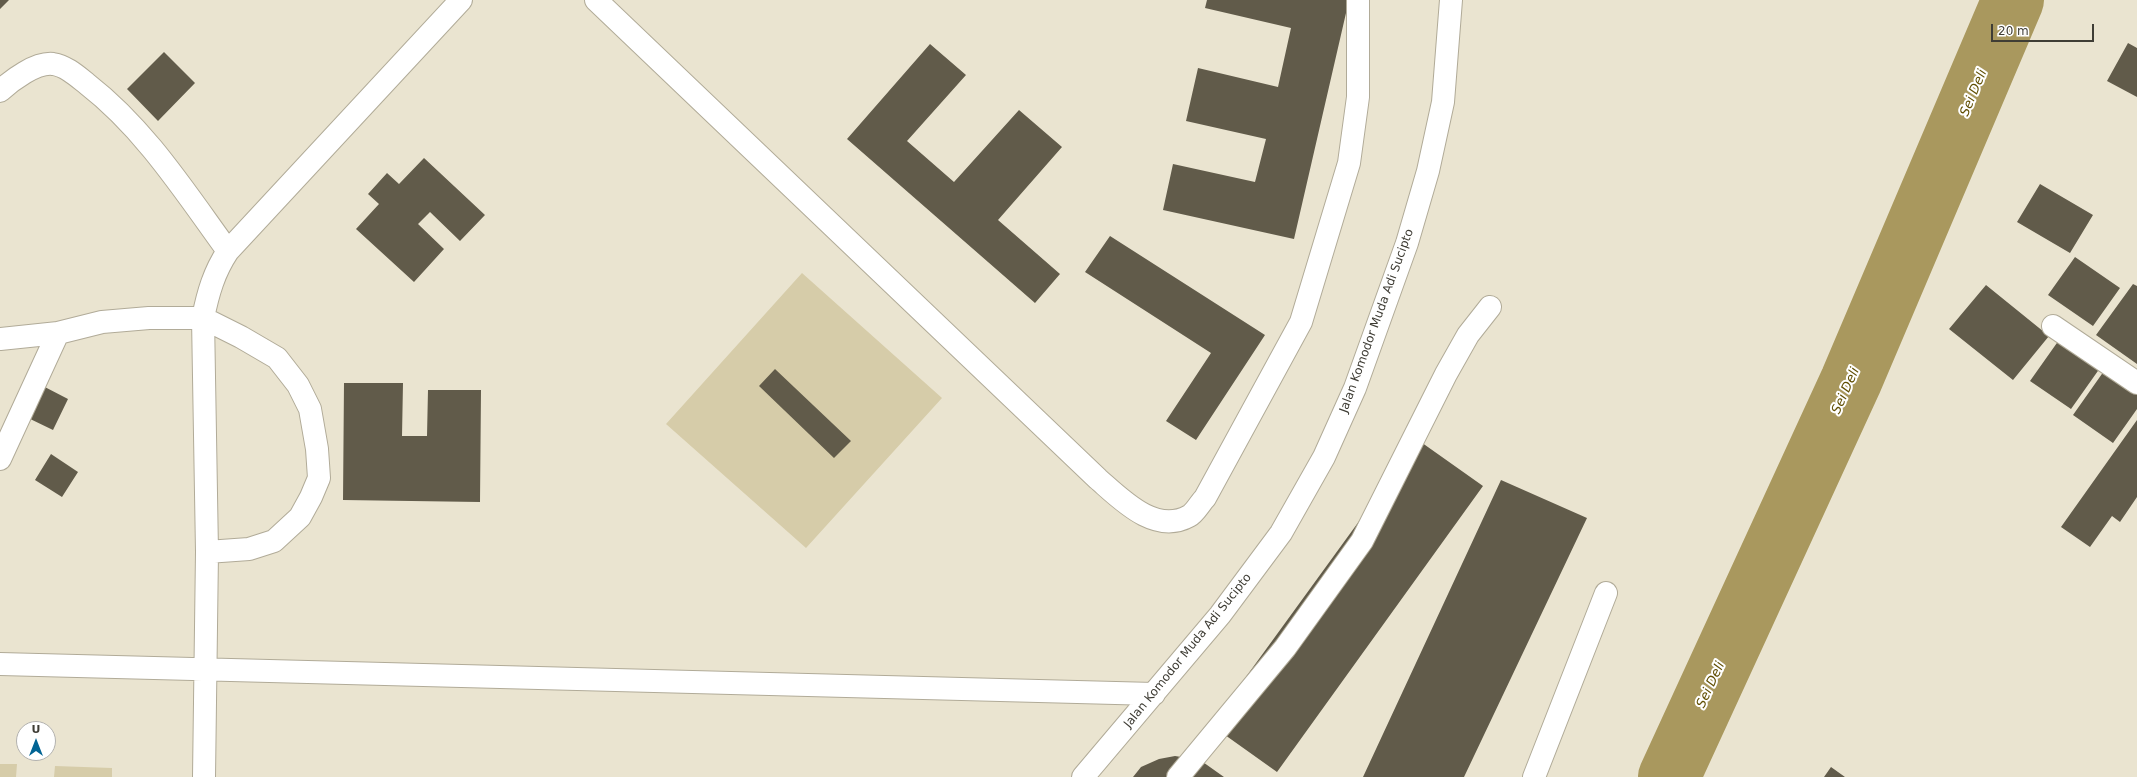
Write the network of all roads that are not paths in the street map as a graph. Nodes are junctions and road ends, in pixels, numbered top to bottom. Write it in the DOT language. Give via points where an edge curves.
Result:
graph roads {
  1 [pos="596,0"];
  2 [pos="1358,0"];
  3 [pos="1451,0"];
  4 [pos="453,3"];
  5 [pos="0,91"];
  6 [pos="228,251"];
  7 [pos="1490,307"];
  8 [pos="204,318"];
  9 [pos="2053,326"];
  10 [pos="58,333"];
  11 [pos="0,339"];
  12 [pos="2137,383"];
  13 [pos="0,459"];
  14 [pos="208,552"];
  15 [pos="1606,593"];
  16 [pos="0,664"];
  17 [pos="206,668"];
  18 [pos="1154,694"];
  19 [pos="204,777"];
  20 [pos="1083,777"];
  21 [pos="1178,777"];
  22 [pos="1534,777"];
  1 -- 2 [label="street" via="1098,479 1131,508 1152,519 1171,521 1189,516 1205,498 1301,322 1349,163 1358,97"];
  3 -- 18 [label="street, Jalan Komodor Muda Adi Sucipto" via="1443,102 1428,171 1407,243 1355,388 1324,457 1281,533 1220,615"];
  4 -- 6 [label="street"];
  5 -- 6 [label="street" via="39,65 53,64 69,70 102,95 144,137"];
  6 -- 8 [label="street" via="217,268 208,293"];
  7 -- 21 [label="street" via="1468,335 1446,374 1362,540 1285,648"];
  8 -- 10 [label="street" via="148,318 102,322"];
  8 -- 14 [label="street"];
  8 -- 14 [label="street" via="277,358 298,385 310,409 317,449 318,478 300,517 274,540 249,549"];
  9 -- 12 [label="street"];
  10 -- 11 [label="street"];
  10 -- 13 [label="street"];
  14 -- 17 [label="street"];
  15 -- 22 [label="street"];
  16 -- 17 [label="street"];
  17 -- 18 [label="street"];
  17 -- 19 [label="street"];
  18 -- 20 [label="street, Jalan Komodor Muda Adi Sucipto"];
}
